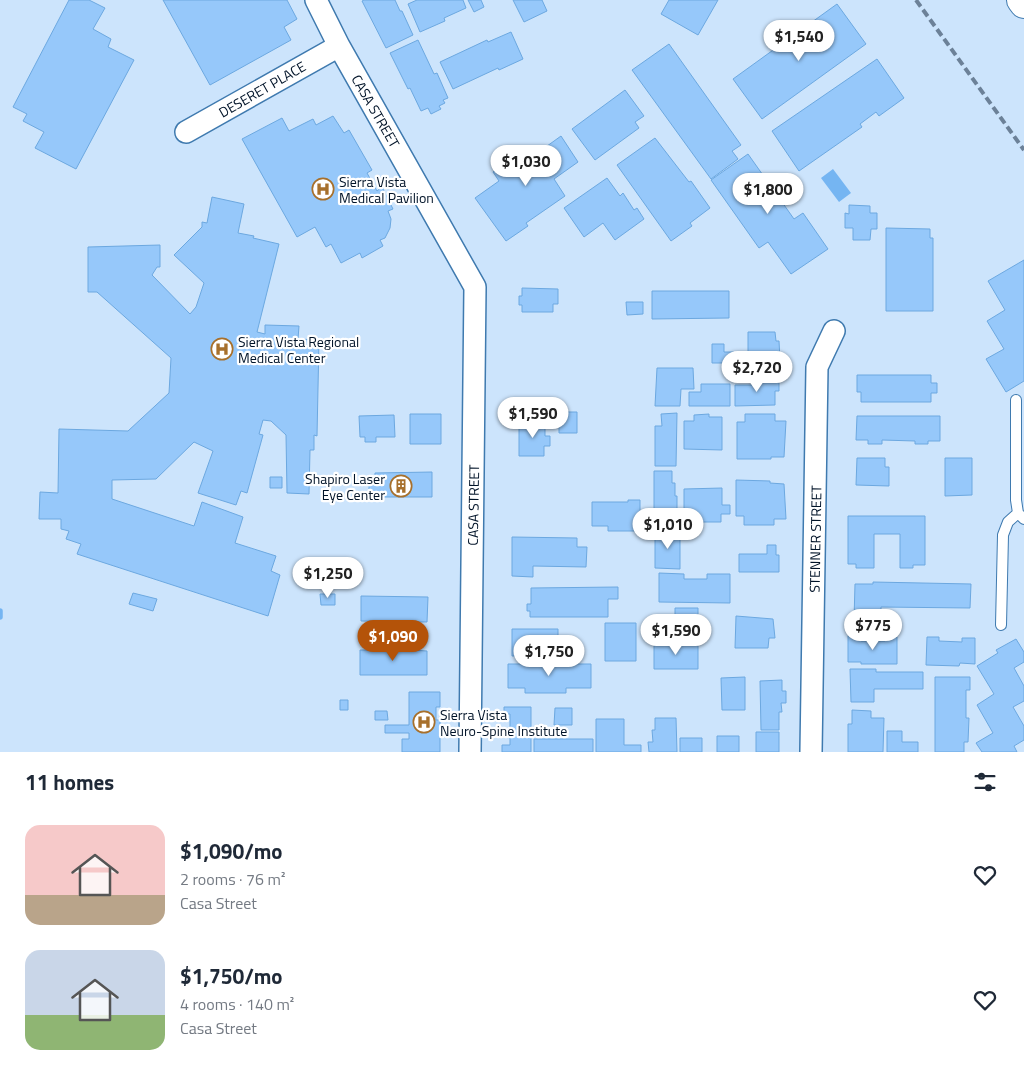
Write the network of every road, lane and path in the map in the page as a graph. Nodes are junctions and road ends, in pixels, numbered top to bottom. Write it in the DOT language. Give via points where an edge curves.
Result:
graph roads {
  1 [pos="316,0"];
  2 [pos="1021,0"];
  3 [pos="1024,4"];
  4 [pos="339,46"];
  5 [pos="186,132"];
  6 [pos="834,331"];
  7 [pos="1016,400"];
  8 [pos="1021,516"];
  9 [pos="1001,624"];
  10 [pos="470,752"];
  11 [pos="812,752"];
  1 -- 4 [label="street, CASA STREET"];
  2 -- 3 [label="street"];
  4 -- 5 [label="street, DESERET PLACE"];
  4 -- 10 [label="street, CASA STREET" via="475,287"];
  6 -- 11 [label="street, STENNER STREET" via="817,367"];
  7 -- 8 [label="lane" via="1016,500"];
  8 -- 9 [label="lane" via="1008,522 1003,535"];
}
